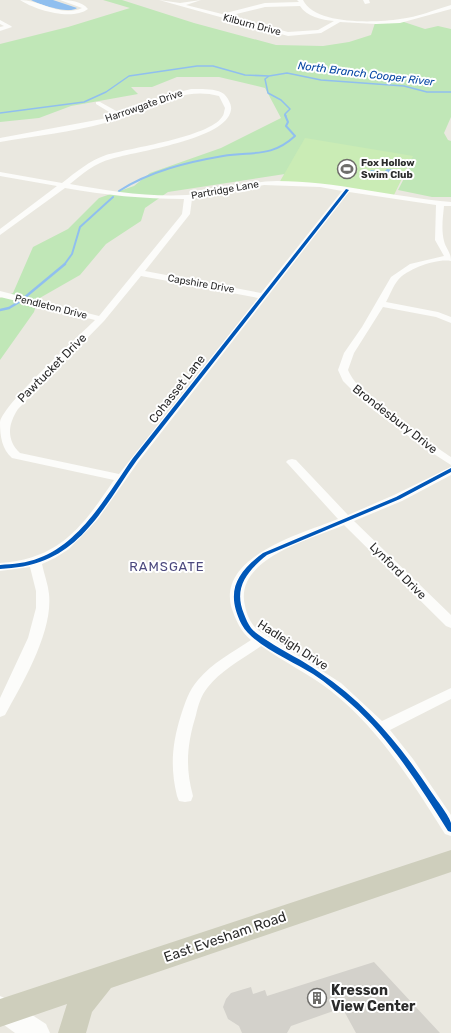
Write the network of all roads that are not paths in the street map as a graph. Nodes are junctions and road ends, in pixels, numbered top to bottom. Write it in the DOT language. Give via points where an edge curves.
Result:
graph roads {
  1 [pos="23,0"];
  2 [pos="63,0"];
  3 [pos="162,0"];
  4 [pos="198,0"];
  5 [pos="300,2"];
  6 [pos="180,5"];
  7 [pos="451,7"];
  8 [pos="433,13"];
  9 [pos="445,16"];
  10 [pos="221,17"];
  11 [pos="340,20"];
  12 [pos="0,22"];
  13 [pos="0,30"];
  14 [pos="98,103"];
  15 [pos="120,116"];
  16 [pos="0,140"];
  17 [pos="0,174"];
  18 [pos="62,185"];
  19 [pos="348,190"];
  20 [pos="188,197"];
  21 [pos="440,203"];
  22 [pos="451,204"];
  23 [pos="0,222"];
  24 [pos="11,224"];
  25 [pos="0,233"];
  26 [pos="450,257"];
  27 [pos="139,273"];
  28 [pos="0,294"];
  29 [pos="264,296"];
  30 [pos="381,304"];
  31 [pos="101,319"];
  32 [pos="451,320"];
  33 [pos="292,462"];
  34 [pos="451,462"];
  35 [pos="451,470"];
  36 [pos="121,478"];
  37 [pos="346,520"];
  38 [pos="35,562"];
  39 [pos="0,567"];
  40 [pos="451,623"];
  41 [pos="262,639"];
  42 [pos="451,693"];
  43 [pos="0,711"];
  44 [pos="381,728"];
  45 [pos="185,796"];
  46 [pos="451,829"];
  47 [pos="451,860"];
  48 [pos="104,978"];
  49 [pos="2,1011"];
  50 [pos="37,1033"];
  51 [pos="72,1033"];
  1 -- 2 [label="street" via="60,12 85,9 83,6"];
  3 -- 6 [label="street, Kilburn Drive"];
  4 -- 6 [label="street"];
  5 -- 10 [label="street" via="265,5"];
  5 -- 11 [label="street" via="309,13"];
  6 -- 10 [label="street, Kilburn Drive"];
  7 -- 8 [label="street"];
  8 -- 9 [label="street"];
  8 -- 11 [label="street" via="390,22"];
  10 -- 11 [label="street, Kilburn Drive" via="288,34 319,32"];
  12 -- 13 [label="street" via="8,27"];
  14 -- 15 [label="street"];
  15 -- 16 [label="street, Harrowgate Drive"];
  15 -- 18 [label="street, Harrowgate Drive" via="191,91 207,91 221,95 228,103 226,117 204,131 165,145 108,157 90,165"];
  17 -- 18 [label="street, Partridge Lane"];
  18 -- 20 [label="street, Partridge Lane" via="145,197"];
  18 -- 24 [label="street, Harrowgate Drive"];
  19 -- 20 [label="street, Partridge Lane" via="300,183 271,183"];
  19 -- 21 [label="street, Partridge Lane"];
  19 -- 29 [label="street, Cohasset Lane"];
  20 -- 27 [label="street, Pawtucket Drive" via="186,214"];
  21 -- 22 [label="street, Partridge Lane"];
  21 -- 26 [label="street" via="439,240 441,247"];
  23 -- 24 [label="street"];
  24 -- 25 [label="street, Harrowgate Drive"];
  26 -- 30 [label="street, Brondesbury Drive" via="408,267 394,279"];
  27 -- 29 [label="street, Capshire Drive"];
  27 -- 31 [label="street, Pawtucket Drive"];
  28 -- 31 [label="street, Pendleton Drive"];
  29 -- 36 [label="street, Cohasset Lane"];
  30 -- 32 [label="street"];
  30 -- 34 [label="street, Brondesbury Drive" via="351,352 343,373 352,387"];
  31 -- 36 [label="street, Pawtucket Drive" via="14,407 0,433 2,446 16,456"];
  33 -- 37 [label="street, Lynford Drive"];
  35 -- 37 [label="street, Hadleigh Drive" via="398,498"];
  36 -- 38 [label="street, Cohasset Lane" via="84,529 66,546"];
  37 -- 40 [label="street, Lynford Drive"];
  37 -- 41 [label="street, Hadleigh Drive" via="265,554 243,575 236,596 238,610 249,629"];
  38 -- 39 [label="street, Cohasset Lane"];
  38 -- 43 [label="street" via="43,596 41,615 12,689"];
  41 -- 44 [label="street, Hadleigh Drive" via="323,677 361,707"];
  41 -- 45 [label="street" via="203,683 191,705 178,753 179,776"];
  42 -- 44 [label="street"];
  44 -- 46 [label="street, Hadleigh Drive"];
  47 -- 48 [label="main road, East Evesham Road"];
  48 -- 49 [label="main road, East Evesham Road"];
  48 -- 51 [label="main road" via="77,1009"];
  49 -- 50 [label="street"];
}
